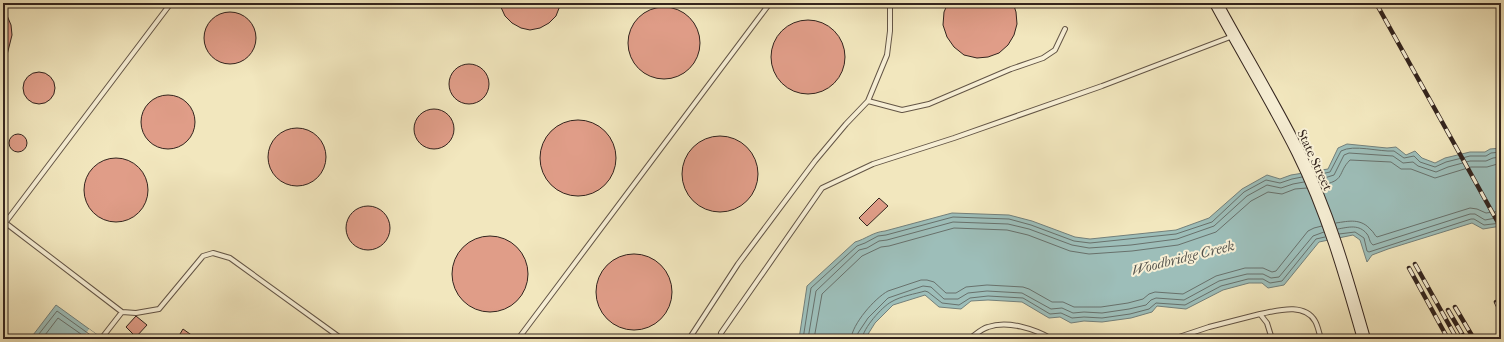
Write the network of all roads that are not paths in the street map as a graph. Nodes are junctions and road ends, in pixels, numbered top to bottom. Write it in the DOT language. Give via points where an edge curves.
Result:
graph roads {
  1 [pos="171,3"];
  2 [pos="770,3"];
  3 [pos="890,3"];
  4 [pos="1216,3"];
  5 [pos="1065,28"];
  6 [pos="1234,36"];
  7 [pos="868,101"];
  8 [pos="4,222"];
  9 [pos="122,312"];
  10 [pos="1260,314"];
  11 [pos="721,333"];
  12 [pos="101,339"];
  13 [pos="342,339"];
  14 [pos="518,339"];
  15 [pos="689,339"];
  16 [pos="969,339"];
  17 [pos="1052,339"];
  18 [pos="1173,339"];
  19 [pos="1272,339"];
  20 [pos="1321,339"];
  21 [pos="1364,339"];
  1 -- 8 [label="lane"];
  2 -- 14 [label="lane"];
  3 -- 7 [label="lane" via="887,55"];
  4 -- 6 [label="street, State Street"];
  5 -- 7 [label="lane" via="1055,50 1043,58 929,104 902,110"];
  6 -- 11 [label="lane" via="1102,86 873,164 822,188"];
  6 -- 21 [label="street, State Street" via="1299,153 1342,260"];
  7 -- 15 [label="lane" via="815,161 738,264"];
  8 -- 9 [label="lane"];
  9 -- 12 [label="lane"];
  9 -- 13 [label="lane" via="136,313 159,309 203,256 213,253 230,258"];
  10 -- 18 [label="lane"];
  10 -- 19 [label="lane" via="1268,323"];
  10 -- 20 [label="lane" via="1287,308 1304,311 1315,320"];
  16 -- 17 [label="lane" via="988,327 1008,324 1039,332"];
}
